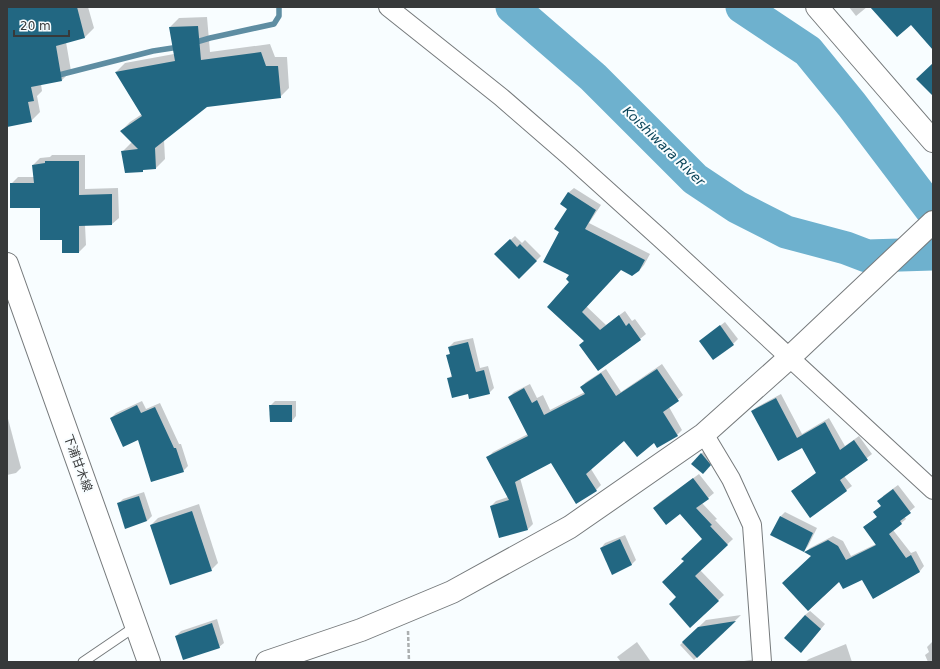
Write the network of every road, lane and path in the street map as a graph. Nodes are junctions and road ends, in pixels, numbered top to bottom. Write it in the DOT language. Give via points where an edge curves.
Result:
graph roads {
  1 [pos="388,7"];
  2 [pos="817,7"];
  3 [pos="933,141"];
  4 [pos="933,222"];
  5 [pos="7,264"];
  6 [pos="792,354"];
  7 [pos="704,434"];
  8 [pos="933,490"];
  9 [pos="408,610"];
  10 [pos="136,626"];
  11 [pos="83,662"];
  12 [pos="149,662"];
  13 [pos="267,662"];
  14 [pos="409,662"];
  15 [pos="762,662"];
  1 -- 6 [label="street" via="507,102"];
  2 -- 3 [label="street"];
  4 -- 6 [label="street"];
  5 -- 10 [label="street, 下浦甘木線"];
  6 -- 7 [label="street"];
  6 -- 8 [label="street"];
  7 -- 9 [label="street" via="570,527 452,592"];
  7 -- 15 [label="street" via="731,479 752,525"];
  9 -- 13 [label="street" via="361,630"];
  9 -- 14 [label="path"];
  10 -- 11 [label="lane"];
  10 -- 12 [label="street, 下浦甘木線"];
}
